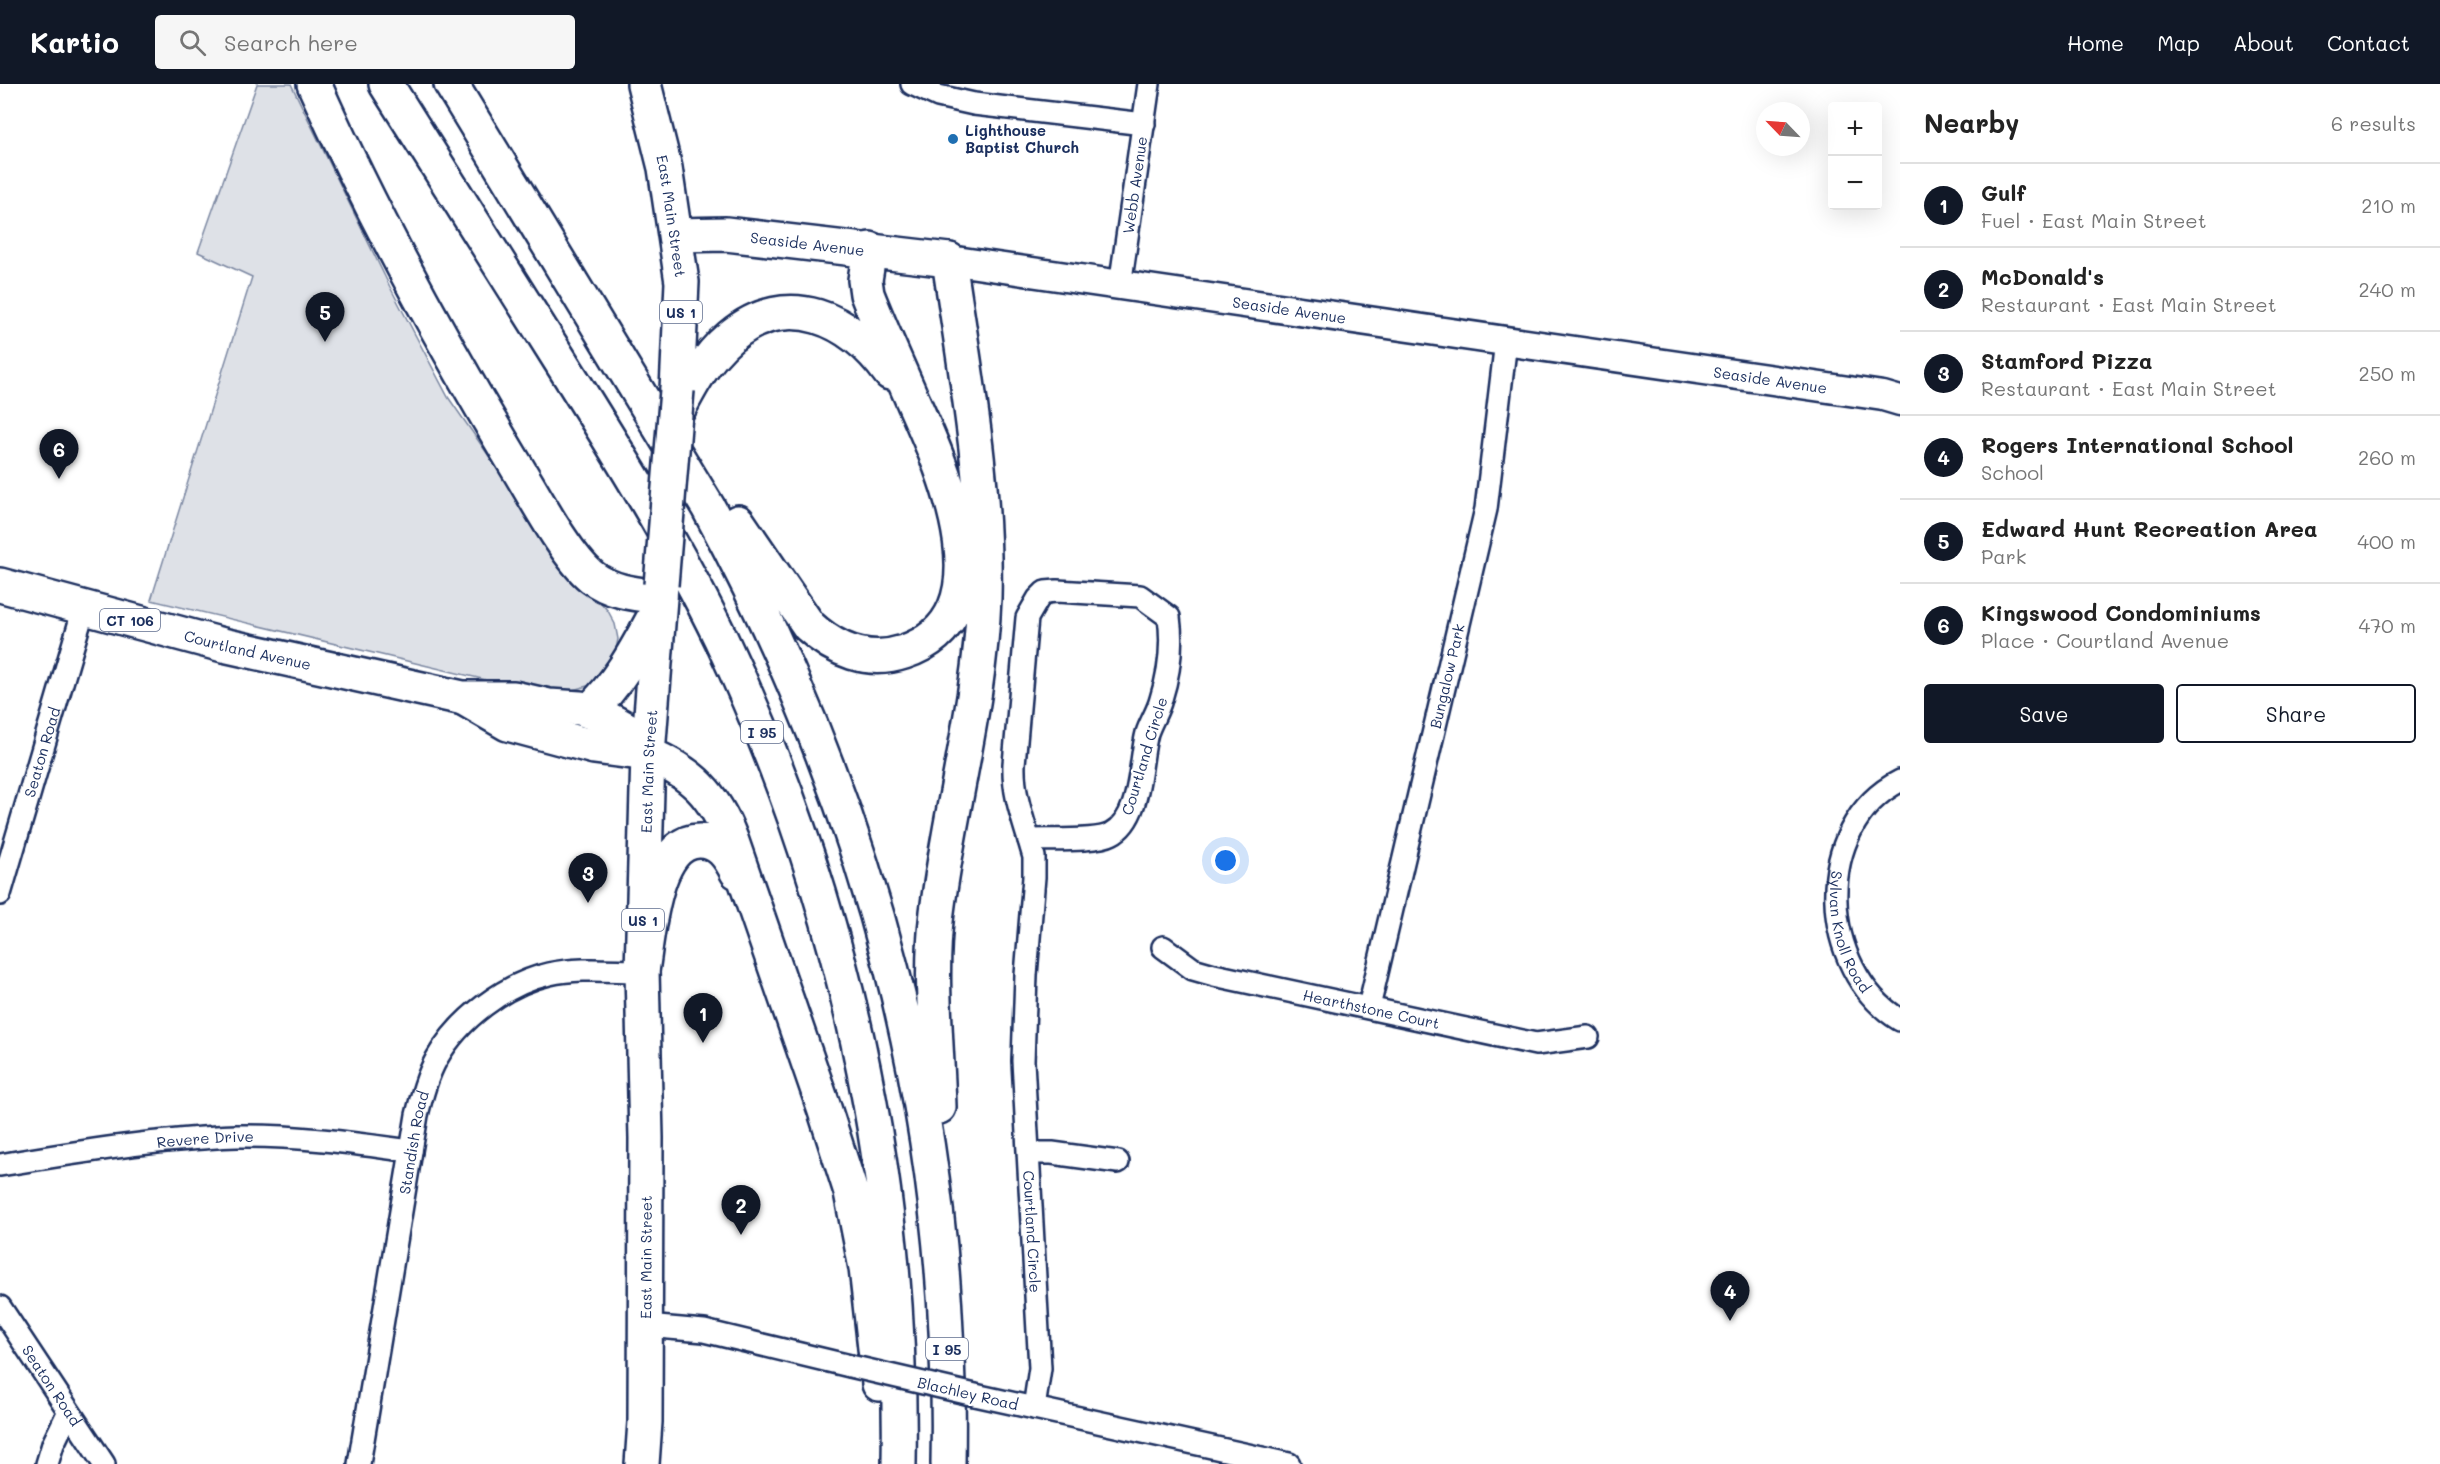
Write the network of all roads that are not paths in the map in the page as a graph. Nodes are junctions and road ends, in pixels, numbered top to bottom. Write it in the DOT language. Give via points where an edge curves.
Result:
graph roads {
  1 [pos="314,84"];
  2 [pos="386,84"];
  3 [pos="451,84"];
  4 [pos="644,84"];
  5 [pos="912,84"];
  6 [pos="1149,84"];
  7 [pos="1144,124"];
  8 [pos="526,207"];
  9 [pos="676,235"];
  10 [pos="870,249"];
  11 [pos="949,260"];
  12 [pos="1120,286"];
  13 [pos="1506,341"];
  14 [pos="1900,401"];
  15 [pos="676,403"];
  16 [pos="928,433"];
  17 [pos="0,585"];
  18 [pos="660,597"];
  19 [pos="84,608"];
  20 [pos="511,711"];
  21 [pos="589,711"];
  22 [pos="648,754"];
  23 [pos="1900,781"];
  24 [pos="1029,840"];
  25 [pos="0,894"];
  26 [pos="1162,947"];
  27 [pos="775,966"];
  28 [pos="642,971"];
  29 [pos="1369,1007"];
  30 [pos="1900,1020"];
  31 [pos="1588,1037"];
  32 [pos="411,1151"];
  33 [pos="1029,1153"];
  34 [pos="1118,1162"];
  35 [pos="0,1164"];
  36 [pos="939,1234"];
  37 [pos="0,1307"];
  38 [pos="646,1326"];
  39 [pos="1034,1408"];
  40 [pos="68,1413"];
  41 [pos="47,1464"];
  42 [pos="104,1464"];
  43 [pos="359,1464"];
  44 [pos="642,1464"];
  45 [pos="887,1464"];
  46 [pos="899,1464"];
  47 [pos="948,1464"];
  48 [pos="1289,1464"];
  1 -- 18 [label="main road" via="422,303 507,451 575,558 591,576 612,589"];
  2 -- 46 [label="main road, I 95" via="666,536 720,636 788,799 836,948 872,1110 895,1298"];
  3 -- 8 [label="main road, I 95"];
  4 -- 9 [label="main road, East Main Street / US 1" via="665,168"];
  5 -- 7 [label="street" via="938,96 974,104"];
  6 -- 7 [label="street, Webb Avenue"];
  7 -- 12 [label="street, Webb Avenue"];
  8 -- 16 [label="main road" via="808,626 822,639 855,654 889,656 920,645 937,632 957,600 962,561 956,512"];
  8 -- 36 [label="main road, I 95" via="708,507 767,621 818,739 861,859 896,983 922,1108"];
  9 -- 10 [label="main road, Seaside Avenue" via="726,234"];
  9 -- 15 [label="main road, East Main Street / US 1" via="682,282"];
  10 -- 11 [label="main road, Seaside Avenue"];
  10 -- 16 [label="main road" via="867,294"];
  11 -- 12 [label="main road, Seaside Avenue"];
  11 -- 36 [label="main road" via="979,487 984,586 974,700 934,945"];
  12 -- 13 [label="main road, Seaside Avenue"];
  13 -- 14 [label="main road, Seaside Avenue"];
  13 -- 29 [label="street, Bungalow Park" via="1486,510"];
  15 -- 16 [label="main road" via="730,336 768,316 796,313 826,318 862,340 883,364"];
  15 -- 18 [label="main road, East Main Street / US 1, bridge"];
  17 -- 19 [label="main road, Courtland Avenue / CT 106"];
  18 -- 21 [label="main road" via="624,671"];
  18 -- 22 [label="main road, East Main Street / US 1"];
  19 -- 20 [label="main road, Courtland Avenue / CT 106" via="222,645"];
  19 -- 25 [label="street, Seaton Road"];
  20 -- 21 [label="main road, Courtland Avenue / CT 106" via="549,706"];
  20 -- 22 [label="main road, Courtland Avenue / CT 106" via="594,747"];
  21 -- 22 [label="main road, Courtland Avenue / CT 106" via="630,731"];
  22 -- 27 [label="main road" via="694,781 717,807"];
  22 -- 28 [label="main road, East Main Street / US 1"];
  23 -- 30 [label="street, Sylvan Knoll Road" via="1869,802 1856,820 1845,840 1835,884 1842,941 1855,971 1874,998"];
  24 -- 24 [label="street, Courtland Circle" via="1013,780 1029,615 1045,592 1140,596 1169,617 1172,648 1161,699 1147,733 1132,807 1110,835"];
  24 -- 33 [label="street, Courtland Circle" via="1034,877 1023,1061"];
  26 -- 29 [label="street, Hearthstone Court" via="1193,969"];
  27 -- 28 [label="main road" via="729,857 713,843 702,840 680,846 666,862"];
  27 -- 45 [label="main road" via="840,1155 860,1231"];
  28 -- 32 [label="street, Standish Road" via="551,973 507,991 477,1012 438,1057 426,1083"];
  28 -- 38 [label="main road, East Main Street / US 1"];
  29 -- 31 [label="street, Hearthstone Court" via="1536,1044"];
  32 -- 35 [label="street, Revere Drive" via="306,1138 237,1136 135,1145"];
  32 -- 43 [label="street, Standish Road"];
  33 -- 34 [label="street"];
  33 -- 39 [label="street, Courtland Circle" via="1040,1368"];
  36 -- 47 [label="main road, I 95" via="948,1362"];
  37 -- 40 [label="street, Seaton Road"];
  38 -- 39 [label="street, Blachley Road, bridge" via="704,1331"];
  38 -- 44 [label="main road, East Main Street / US 1"];
  39 -- 48 [label="street, Blachley Road"];
  40 -- 41 [label="street"];
  40 -- 42 [label="street, Seaton Road"];
}
